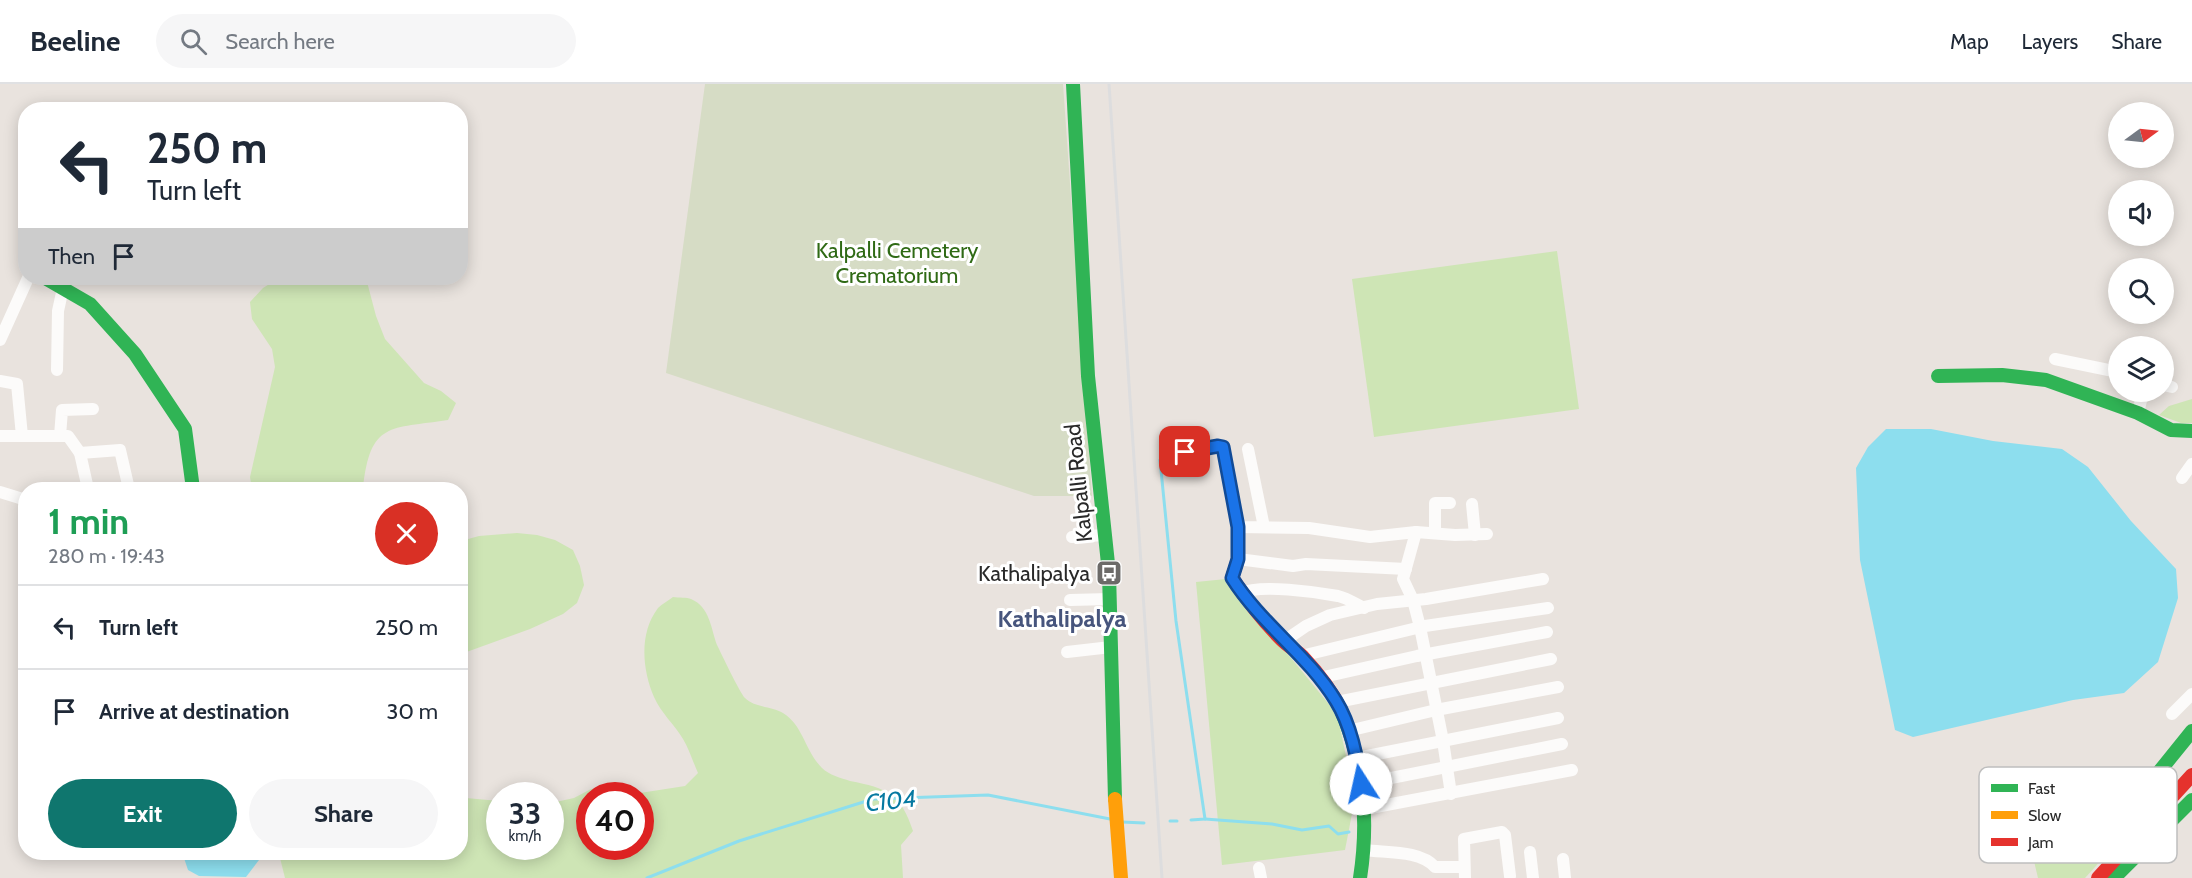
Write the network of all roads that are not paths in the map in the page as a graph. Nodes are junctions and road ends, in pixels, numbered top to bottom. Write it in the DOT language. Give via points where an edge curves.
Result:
graph roads {
  1 [pos="1073,84"];
  2 [pos="24,285"];
  3 [pos="58,285"];
  4 [pos="63,288"];
  5 [pos="0,340"];
  6 [pos="2055,359"];
  7 [pos="57,370"];
  8 [pos="2108,370"];
  9 [pos="1938,376"];
  10 [pos="0,381"];
  11 [pos="2141,402"];
  12 [pos="93,409"];
  13 [pos="2138,413"];
  14 [pos="2192,431"];
  15 [pos="0,436"];
  16 [pos="22,436"];
  17 [pos="60,436"];
  18 [pos="1248,449"];
  19 [pos="1185,452"];
  20 [pos="80,453"];
  21 [pos="2192,464"];
  22 [pos="2182,477"];
  23 [pos="86,482"];
  24 [pos="127,482"];
  25 [pos="192,482"];
  26 [pos="0,492"];
  27 [pos="18,498"];
  28 [pos="1450,503"];
  29 [pos="1472,504"];
  30 [pos="1238,527"];
  31 [pos="1264,527"];
  32 [pos="1416,532"];
  33 [pos="1435,533"];
  34 [pos="1105,535"];
  35 [pos="1072,537"];
  36 [pos="1238,559"];
  37 [pos="1406,569"];
  38 [pos="1543,579"];
  39 [pos="1242,593"];
  40 [pos="1110,599"];
  41 [pos="1070,600"];
  42 [pos="1413,600"];
  43 [pos="1364,608"];
  44 [pos="1548,608"];
  45 [pos="1420,627"];
  46 [pos="1547,632"];
  47 [pos="1284,641"];
  48 [pos="1111,647"];
  49 [pos="1067,652"];
  50 [pos="1426,654"];
  51 [pos="1301,656"];
  52 [pos="1551,659"];
  53 [pos="1319,678"];
  54 [pos="1431,682"];
  55 [pos="1558,687"];
  56 [pos="2192,694"];
  57 [pos="1337,702"];
  58 [pos="1436,710"];
  59 [pos="2172,714"];
  60 [pos="1558,718"];
  61 [pos="1348,731"];
  62 [pos="2192,731"];
  63 [pos="1443,741"];
  64 [pos="1562,744"];
  65 [pos="1357,758"];
  66 [pos="1447,767"];
  67 [pos="2163,767"];
  68 [pos="1572,770"];
  69 [pos="2192,775"];
  70 [pos="1361,784"];
  71 [pos="2177,790"];
  72 [pos="1450,794"];
  73 [pos="2192,800"];
  74 [pos="1365,809"];
  75 [pos="2177,815"];
  76 [pos="1365,850"];
  77 [pos="1530,852"];
  78 [pos="1563,860"];
  79 [pos="2111,863"];
  80 [pos="2129,863"];
  81 [pos="1464,873"];
  82 [pos="1510,876"];
  83 [pos="1120,878"];
  84 [pos="1360,878"];
  85 [pos="1533,878"];
  86 [pos="1565,878"];
  87 [pos="2098,878"];
  88 [pos="2114,878"];
  1 -- 34 [label="street, Kalpalli Road" via="1088,376"];
  2 -- 5 [label="street"];
  3 -- 4 [label="street"];
  4 -- 7 [label="street" via="58,311"];
  4 -- 25 [label="street" via="90,304 135,354 185,429"];
  6 -- 8 [label="street"];
  9 -- 13 [label="street" via="2002,375 2046,380"];
  10 -- 16 [label="street" via="17,384"];
  11 -- 13 [label="street"];
  12 -- 17 [label="street" via="62,410"];
  13 -- 14 [label="street" via="2171,430"];
  15 -- 16 [label="street"];
  16 -- 17 [label="street"];
  17 -- 20 [label="street" via="68,436"];
  18 -- 31 [label="street"];
  19 -- 30 [label="street" via="1223,447"];
  20 -- 23 [label="street"];
  20 -- 24 [label="street" via="120,450"];
  21 -- 22 [label="street"];
  26 -- 27 [label="street"];
  28 -- 33 [label="street" via="1435,504"];
  29 -- 33 [label="street" via="1481,534"];
  30 -- 31 [label="street"];
  30 -- 36 [label="street"];
  31 -- 32 [label="street" via="1308,528 1370,537"];
  32 -- 33 [label="street"];
  32 -- 37 [label="street"];
  34 -- 35 [label="street"];
  34 -- 40 [label="street, Kalpalli Road"];
  36 -- 37 [label="street" via="1293,566"];
  36 -- 39 [label="street" via="1232,578"];
  37 -- 42 [label="street" via="1404,579"];
  38 -- 42 [label="street"];
  39 -- 43 [label="street" via="1264,588 1329,595"];
  39 -- 47 [label="street"];
  40 -- 41 [label="street"];
  40 -- 48 [label="street, Kalpalli Road"];
  42 -- 43 [label="street"];
  42 -- 45 [label="street"];
  43 -- 47 [label="street" via="1330,615"];
  44 -- 45 [label="street"];
  45 -- 50 [label="street"];
  45 -- 51 [label="street"];
  46 -- 50 [label="street"];
  47 -- 51 [label="street"];
  48 -- 49 [label="street"];
  48 -- 83 [label="street, Kalpalli Road"];
  50 -- 53 [label="street"];
  50 -- 54 [label="street"];
  51 -- 53 [label="street"];
  52 -- 54 [label="street"];
  53 -- 57 [label="street"];
  54 -- 57 [label="street"];
  54 -- 58 [label="street"];
  55 -- 58 [label="street"];
  56 -- 59 [label="street"];
  57 -- 61 [label="street"];
  58 -- 61 [label="street"];
  58 -- 63 [label="street"];
  60 -- 63 [label="street"];
  61 -- 65 [label="street"];
  62 -- 67 [label="street"];
  63 -- 65 [label="street"];
  63 -- 66 [label="street"];
  64 -- 66 [label="street"];
  65 -- 70 [label="street"];
  66 -- 70 [label="street"];
  66 -- 72 [label="street"];
  68 -- 72 [label="street"];
  69 -- 71 [label="street"];
  70 -- 74 [label="street"];
  72 -- 74 [label="street"];
  73 -- 75 [label="street"];
  74 -- 76 [label="street"];
  76 -- 81 [label="street" via="1419,857 1435,867"];
  76 -- 84 [label="street"];
  77 -- 85 [label="street"];
  78 -- 86 [label="street"];
  79 -- 87 [label="street"];
  80 -- 88 [label="street"];
  81 -- 82 [label="street" via="1464,839 1502,832"];
}
